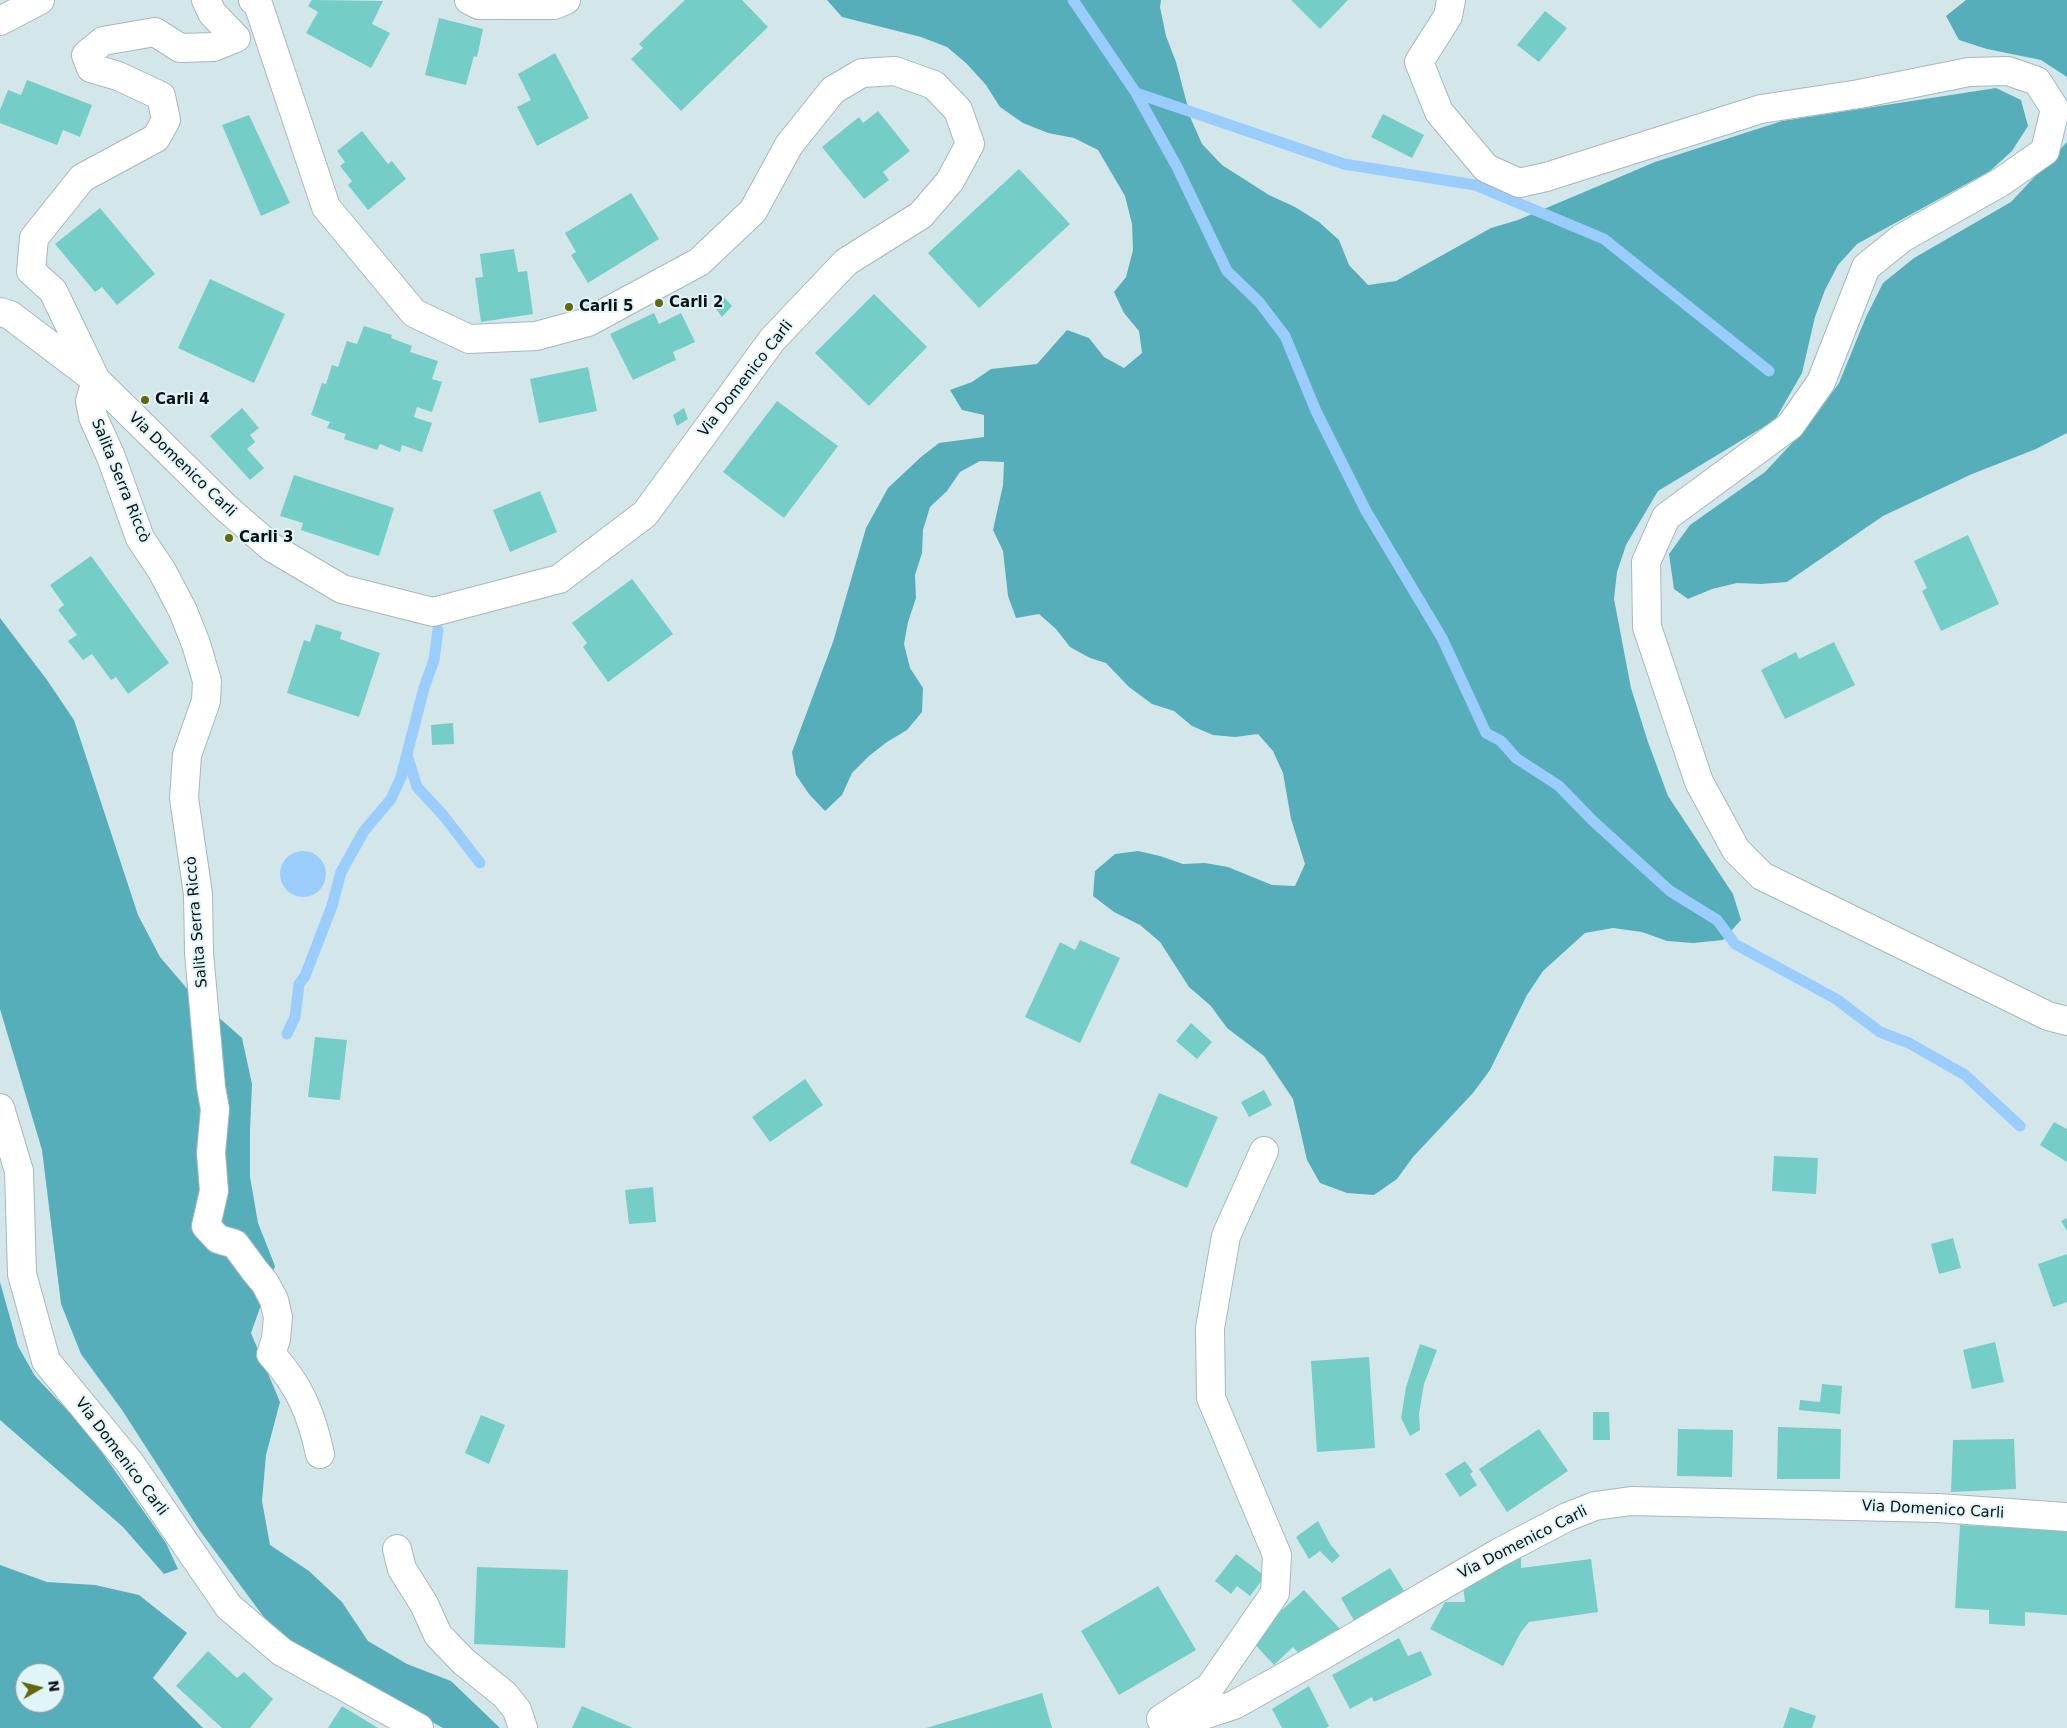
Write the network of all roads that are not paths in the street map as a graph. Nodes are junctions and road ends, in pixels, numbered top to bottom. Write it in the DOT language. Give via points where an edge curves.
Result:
graph roads {
  1 [pos="40,0"];
  2 [pos="206,0"];
  3 [pos="253,0"];
  4 [pos="469,0"];
  5 [pos="566,0"];
  6 [pos="1451,0"];
  7 [pos="0,21"];
  8 [pos="0,312"];
  9 [pos="96,380"];
  10 [pos="2067,1021"];
  11 [pos="0,1108"];
  12 [pos="1264,1151"];
  13 [pos="320,1454"];
  14 [pos="2067,1517"];
  15 [pos="397,1549"];
  16 [pos="419,1728"];
  17 [pos="523,1728"];
  18 [pos="1147,1728"];
  19 [pos="1164,1728"];
  1 -- 7 [label="street"];
  2 -- 9 [label="street" via="212,12 236,38 213,47 180,48 155,32 103,41 86,55 91,68 118,76 161,96 166,120 156,138 82,178 34,238 31,271 53,291"];
  3 -- 9 [label="street, Via Domenico Carli" via="258,4 326,207 414,313 469,339 536,336 588,322 700,262 754,212 789,145 832,90 862,73 895,71 934,85 958,110 970,144 950,181 921,215 846,262 772,340 645,514 559,579 433,612 342,588 271,547 224,506"];
  4 -- 5 [label="street" via="479,5 554,5"];
  6 -- 10 [label="street" via="1448,16 1419,62 1438,112 1486,168 1519,182 1546,177 1761,109 1969,72 2008,71 2037,81 2054,110 2045,151 2001,182 1902,238 1866,267 1821,382 1790,426 1666,517 1646,562 1647,627 1699,782 1736,850 1762,876 2048,1016"];
  8 -- 9 [label="street, Via Domenico Carli" via="10,315"];
  9 -- 13 [label="street, Salita Serra Riccò" via="90,401 93,417 140,538 183,610 207,681 206,701 187,755 184,798 198,894 199,953 215,1108 211,1153 214,1191 206,1226 218,1239 235,1244 265,1282 278,1318 271,1354 305,1402 314,1423"];
  11 -- 16 [label="street, Via Domenico Carli" via="19,1171 22,1274 46,1361 130,1463 229,1607 282,1652"];
  12 -- 18 [label="street" via="1226,1236 1210,1328 1211,1398 1277,1555 1275,1593 1210,1687"];
  14 -- 19 [label="street, Via Domenico Carli" via="1938,1508 1631,1501 1595,1506 1500,1552 1234,1705"];
  15 -- 17 [label="street" via="402,1569 424,1604 438,1635 463,1661 505,1695 517,1710"];
}
